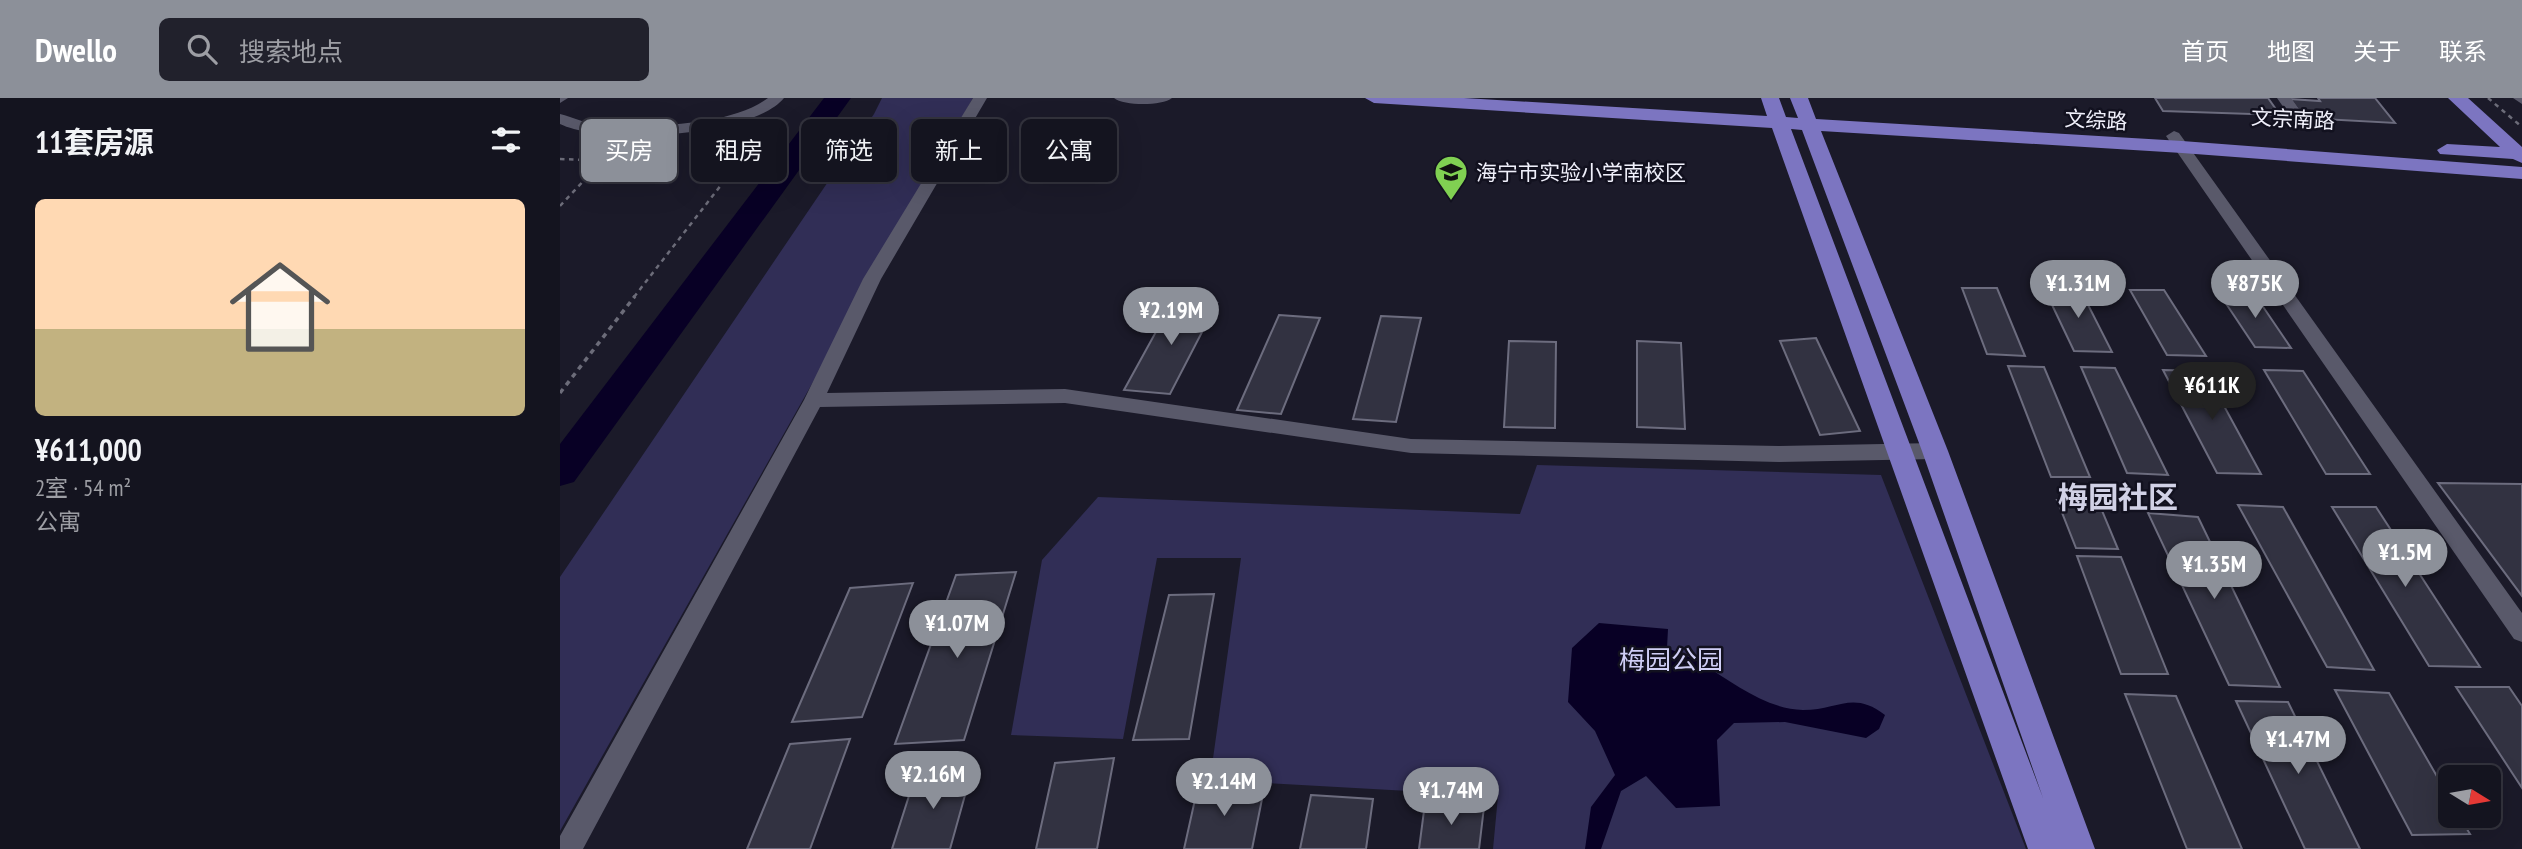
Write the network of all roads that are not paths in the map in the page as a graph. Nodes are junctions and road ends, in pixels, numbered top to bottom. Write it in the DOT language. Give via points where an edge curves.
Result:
graph roads {
  1 [pos="777,98"];
  2 [pos="980,98"];
  3 [pos="1121,98"];
  4 [pos="1165,98"];
  5 [pos="1374,98"];
  6 [pos="1558,98"];
  7 [pos="2284,98"];
  8 [pos="2457,98"];
  9 [pos="2481,98"];
  10 [pos="1774,111"];
  11 [pos="1804,111"];
  12 [pos="2296,115"];
  13 [pos="560,118"];
  14 [pos="2178,141"];
  15 [pos="2521,154"];
  16 [pos="814,400"];
  17 [pos="1899,450"];
  18 [pos="1935,451"];
  19 [pos="2522,632"];
  20 [pos="568,849"];
  21 [pos="2045,849"];
  22 [pos="2078,849"];
  1 -- 13 [label="street" via="755,113 716,123 609,129 565,123"];
  2 -- 16 [label="street" via="872,279"];
  3 -- 4 [label="street"];
  5 -- 10 [label="main road, 文综路"];
  6 -- 10 [label="main road"];
  7 -- 12 [label="street"];
  8 -- 15 [label="main road"];
  9 -- 15 [label="main road"];
  10 -- 11 [label="main road, 文综路"];
  10 -- 17 [label="main road"];
  11 -- 14 [label="main road, 文综路"];
  11 -- 18 [label="main road"];
  14 -- 15 [label="main road, 文综路"];
  14 -- 19 [label="street"];
  16 -- 17 [label="street" via="1065,396 1411,446 1779,454"];
  16 -- 20 [label="street"];
  17 -- 18 [label="street"];
  17 -- 21 [label="main road"];
  18 -- 22 [label="main road"];
}
